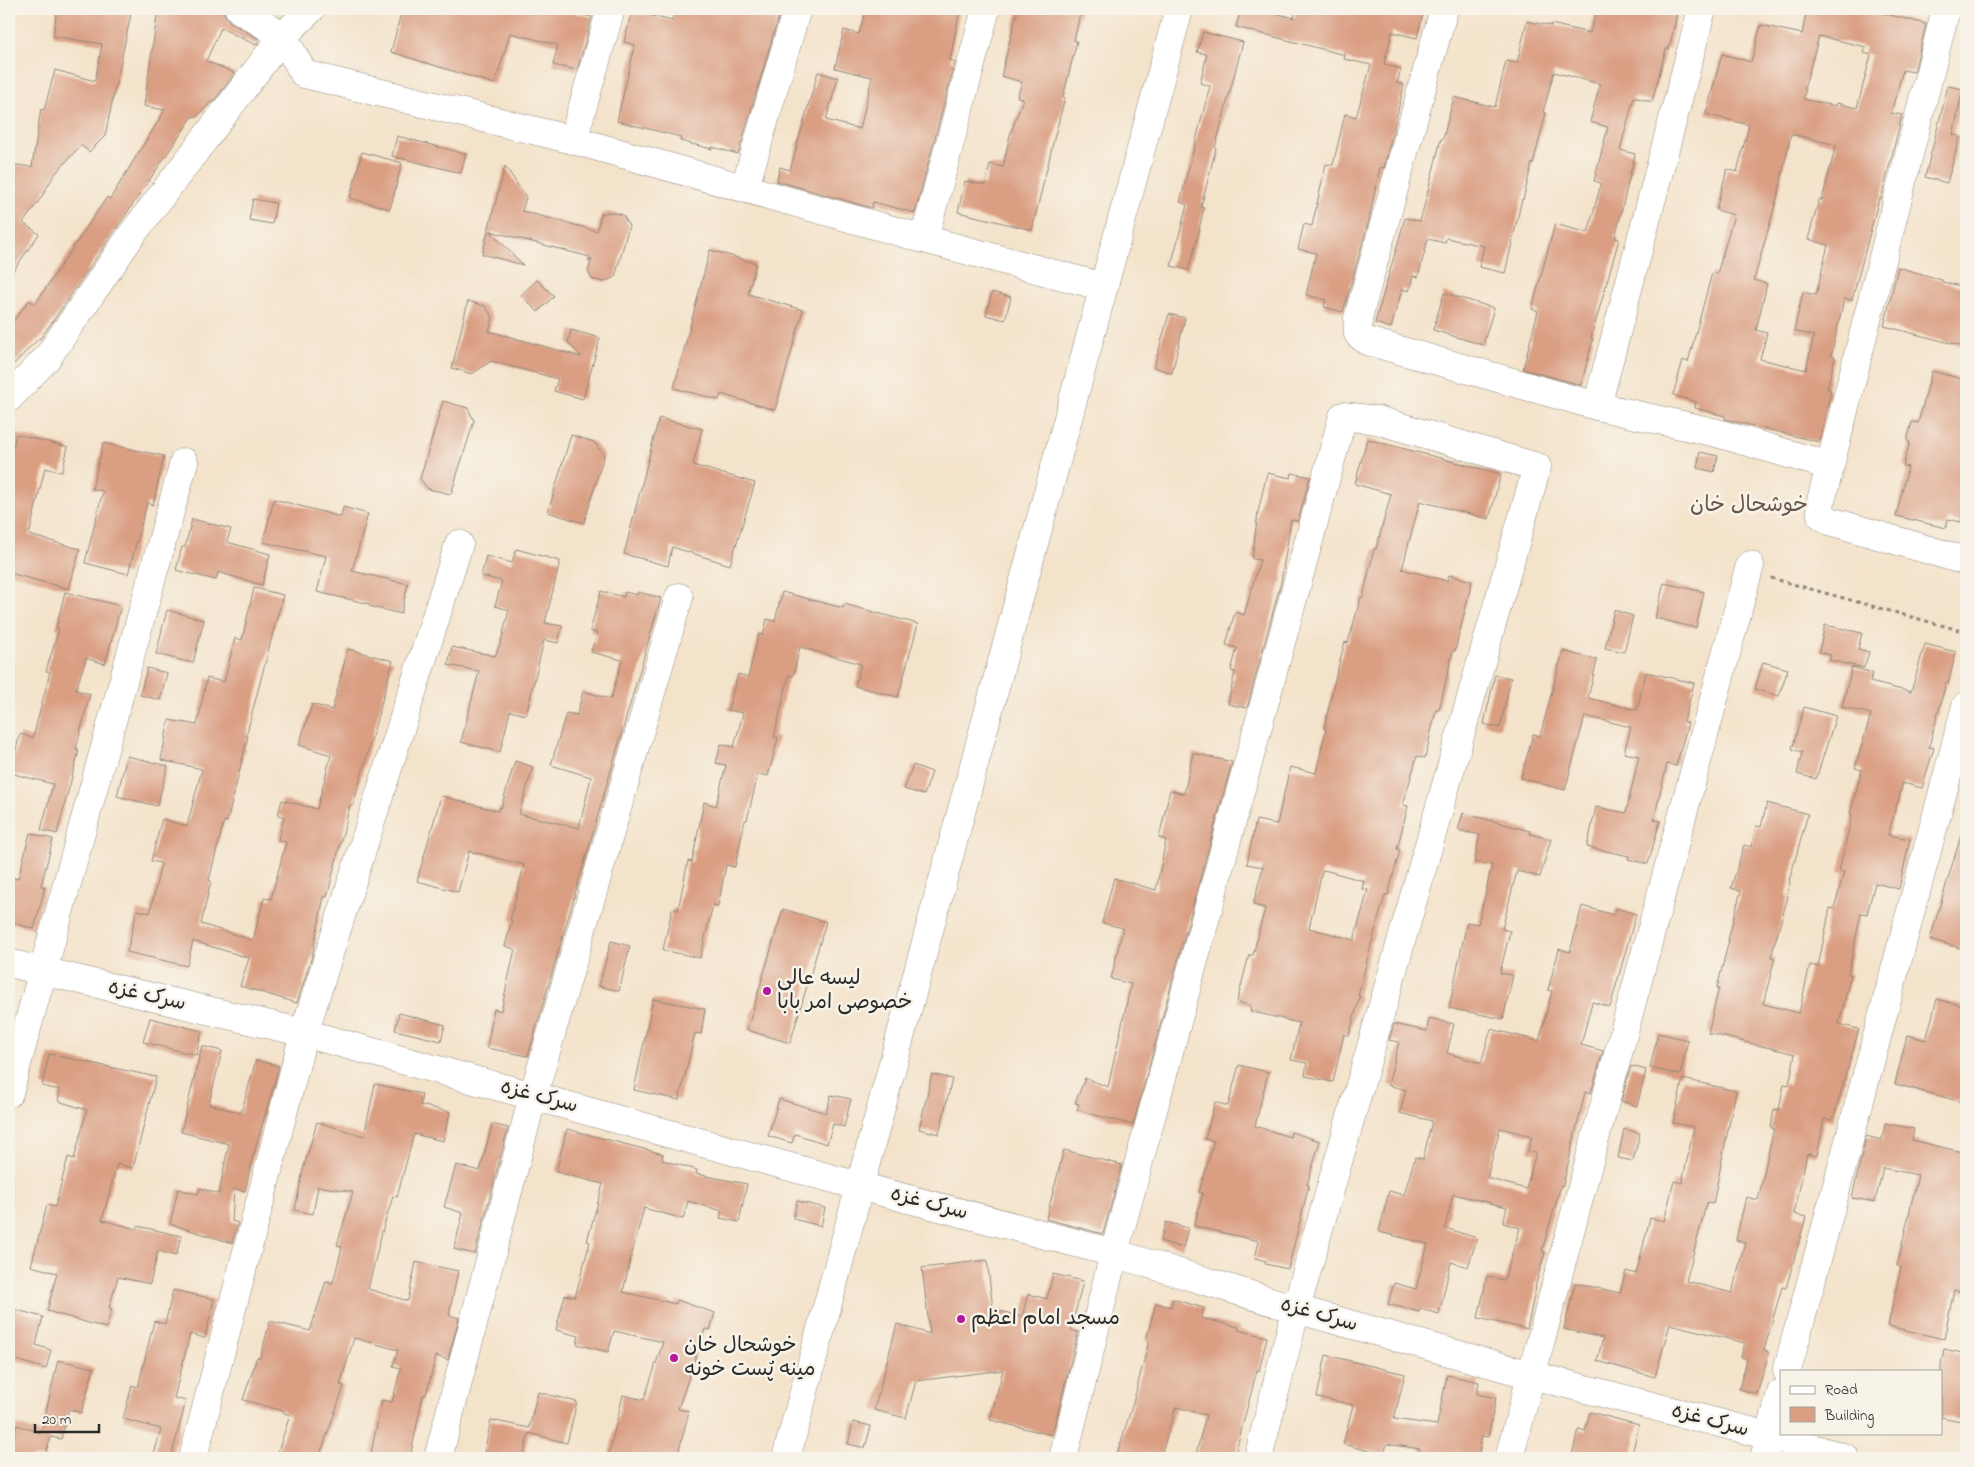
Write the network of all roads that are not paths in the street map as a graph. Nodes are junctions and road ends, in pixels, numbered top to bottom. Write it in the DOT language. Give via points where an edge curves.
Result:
graph roads {
  1 [pos="239,9"];
  2 [pos="311,9"];
  3 [pos="611,9"];
  4 [pos="797,9"];
  5 [pos="986,9"];
  6 [pos="1179,9"];
  7 [pos="1444,9"];
  8 [pos="1702,9"];
  9 [pos="1946,9"];
  10 [pos="283,36"];
  11 [pos="573,140"];
  12 [pos="745,187"];
  13 [pos="924,239"];
  14 [pos="1104,287"];
  15 [pos="9,398"];
  16 [pos="1597,406"];
  17 [pos="184,462"];
  18 [pos="1830,466"];
  19 [pos="459,544"];
  20 [pos="1966,560"];
  21 [pos="1749,568"];
  22 [pos="679,597"];
  23 [pos="1966,706"];
  24 [pos="9,963"];
  25 [pos="42,971"];
  26 [pos="304,1033"];
  27 [pos="9,1093"];
  28 [pos="533,1096"];
  29 [pos="859,1186"];
  30 [pos="1114,1254"];
  31 [pos="1296,1308"];
  32 [pos="1787,1370"];
  33 [pos="1531,1375"];
  34 [pos="1780,1398"];
  35 [pos="1767,1447"];
  36 [pos="193,1458"];
  37 [pos="438,1458"];
  38 [pos="786,1458"];
  39 [pos="1063,1458"];
  40 [pos="1258,1458"];
  41 [pos="1509,1458"];
  42 [pos="1846,1458"];
  1 -- 10 [label="street"];
  2 -- 10 [label="street"];
  3 -- 11 [label="street"];
  4 -- 12 [label="street"];
  5 -- 13 [label="street"];
  6 -- 14 [label="street"];
  7 -- 16 [label="street" via="1358,318 1358,334 1366,340"];
  8 -- 16 [label="street"];
  9 -- 18 [label="street"];
  10 -- 11 [label="street" via="304,74"];
  10 -- 15 [label="street" via="133,234 47,358"];
  11 -- 12 [label="street"];
  12 -- 13 [label="street"];
  13 -- 14 [label="street"];
  14 -- 29 [label="street"];
  16 -- 18 [label="street" via="1717,433"];
  17 -- 25 [label="street"];
  18 -- 20 [label="street" via="1820,506 1821,515 1830,521"];
  19 -- 26 [label="street"];
  21 -- 33 [label="street"];
  22 -- 28 [label="street"];
  23 -- 32 [label="street"];
  24 -- 25 [label="street, سرک غزه"];
  25 -- 26 [label="street, سرک غزه"];
  25 -- 27 [label="street"];
  26 -- 28 [label="street, سرک غزه"];
  26 -- 36 [label="street"];
  28 -- 29 [label="street, سرک غزه"];
  28 -- 37 [label="street"];
  29 -- 30 [label="street, سرک غزه"];
  29 -- 38 [label="street"];
  30 -- 31 [label="street, سرک غزه"];
  30 -- 31 [label="street" via="1343,416 1377,420 1537,467"];
  30 -- 39 [label="street"];
  31 -- 33 [label="street, سرک غزه"];
  31 -- 40 [label="street"];
  33 -- 35 [label="street, سرک غزه"];
  33 -- 41 [label="street"];
  34 -- 35 [label="street"];
  35 -- 42 [label="street, سرک غزه"];
}
